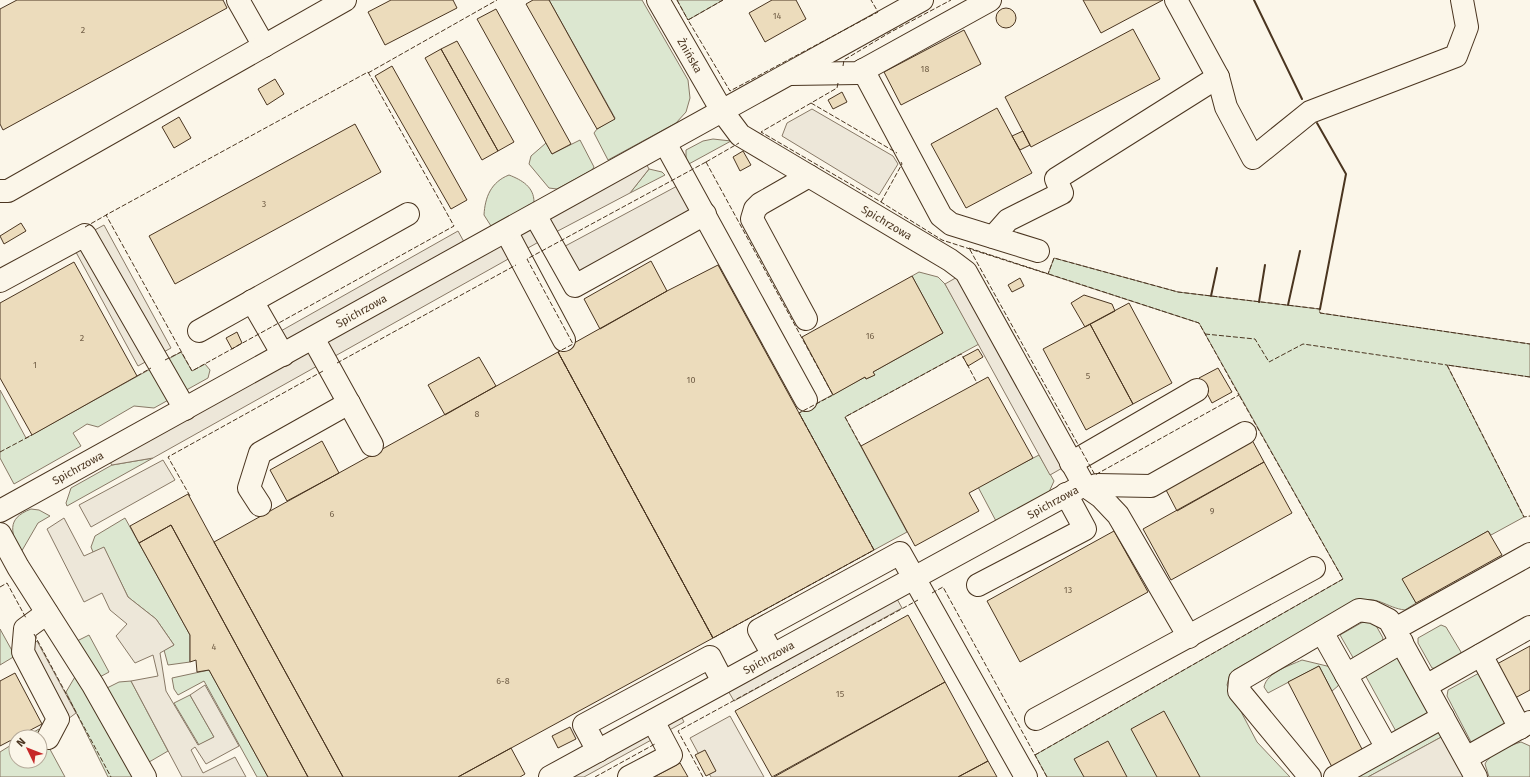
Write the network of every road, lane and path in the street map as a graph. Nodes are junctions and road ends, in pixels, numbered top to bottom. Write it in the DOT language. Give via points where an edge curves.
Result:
graph roads {
  1 [pos="238,0"];
  2 [pos="658,0"];
  3 [pos="922,0"];
  4 [pos="990,0"];
  5 [pos="1176,0"];
  6 [pos="1462,0"];
  7 [pos="334,3"];
  8 [pos="264,46"];
  9 [pos="863,70"];
  10 [pos="790,74"];
  11 [pos="1218,76"];
  12 [pos="722,111"];
  13 [pos="666,143"];
  14 [pos="810,176"];
  15 [pos="0,191"];
  16 [pos="408,214"];
  17 [pos="705,214"];
  18 [pos="535,215"];
  19 [pos="506,231"];
  20 [pos="993,237"];
  21 [pos="1038,252"];
  22 [pos="0,281"];
  23 [pos="252,301"];
  24 [pos="806,319"];
  25 [pos="199,331"];
  26 [pos="313,338"];
  27 [pos="564,340"];
  28 [pos="283,355"];
  29 [pos="1197,390"];
  30 [pos="806,400"];
  31 [pos="349,403"];
  32 [pos="184,409"];
  33 [pos="1245,433"];
  34 [pos="372,445"];
  35 [pos="1071,463"];
  36 [pos="1079,489"];
  37 [pos="260,506"];
  38 [pos="0,511"];
  39 [pos="0,534"];
  40 [pos="1530,554"];
  41 [pos="1314,568"];
  42 [pos="914,578"];
  43 [pos="978,585"];
  44 [pos="47,613"];
  45 [pos="1530,627"];
  46 [pos="1322,632"];
  47 [pos="1398,636"];
  48 [pos="1189,637"];
  49 [pos="773,655"];
  50 [pos="1481,655"];
  51 [pos="1346,675"];
  52 [pos="723,682"];
  53 [pos="1426,686"];
  54 [pos="1443,717"];
  55 [pos="1036,719"];
  56 [pos="653,721"];
  57 [pos="1525,725"];
  58 [pos="48,738"];
  59 [pos="1387,748"];
  60 [pos="598,751"];
  61 [pos="1466,758"];
  62 [pos="146,777"];
  63 [pos="550,777"];
  64 [pos="629,777"];
  65 [pos="1026,777"];
  66 [pos="1310,777"];
  67 [pos="1335,777"];
  68 [pos="1476,777"];
  1 -- 8 [label="street"];
  2 -- 12 [label="street, Żnińska"];
  3 -- 10 [label="street, Spichrzowa"];
  4 -- 9 [label="street"];
  5 -- 11 [label="street"];
  6 -- 11 [label="street" via="1467,27 1456,56 1310,112 1253,158 1226,107"];
  7 -- 8 [label="street"];
  8 -- 15 [label="street" via="8,191"];
  9 -- 10 [label="street" via="858,73 840,74"];
  9 -- 20 [label="street" via="941,216 951,224"];
  10 -- 12 [label="street, Spichrzowa"];
  11 -- 20 [label="street" via="1056,179 1062,193 1008,220"];
  12 -- 13 [label="street, Spichrzowa"];
  12 -- 14 [label="street, Spichrzowa" via="740,135"];
  13 -- 17 [label="street"];
  13 -- 18 [label="street, Spichrzowa"];
  14 -- 24 [label="street" via="760,204 755,209 752,219"];
  14 -- 35 [label="street, Spichrzowa" via="966,272"];
  16 -- 23 [label="street"];
  17 -- 18 [label="street" via="575,286"];
  17 -- 30 [label="street"];
  18 -- 19 [label="street, Spichrzowa"];
  19 -- 26 [label="street, Spichrzowa"];
  19 -- 27 [label="street"];
  20 -- 21 [label="street"];
  22 -- 32 [label="street" via="85,235"];
  23 -- 25 [label="street"];
  23 -- 28 [label="street"];
  26 -- 28 [label="street, Spichrzowa"];
  26 -- 31 [label="street"];
  28 -- 32 [label="street, Spichrzowa"];
  29 -- 35 [label="street"];
  31 -- 34 [label="street"];
  31 -- 37 [label="street" via="260,453 249,488"];
  32 -- 38 [label="street, Spichrzowa"];
  33 -- 36 [label="street" via="1151,486 1097,485"];
  35 -- 36 [label="street, Spichrzowa"];
  36 -- 42 [label="street, Spichrzowa"];
  36 -- 43 [label="street" via="1085,528"];
  36 -- 48 [label="street" via="1101,497 1118,515"];
  39 -- 44 [label="street"];
  40 -- 47 [label="street"];
  41 -- 48 [label="street"];
  42 -- 49 [label="street, Spichrzowa"];
  42 -- 49 [label="street" via="900,553 765,626 759,630"];
  42 -- 65 [label="street"];
  44 -- 58 [label="street" via="25,629 24,652 58,719"];
  44 -- 62 [label="street" via="93,685"];
  45 -- 50 [label="street"];
  46 -- 47 [label="street" via="1359,610 1373,612 1390,620"];
  46 -- 51 [label="street"];
  46 -- 66 [label="street" via="1240,680 1239,691"];
  47 -- 51 [label="street"];
  47 -- 53 [label="street"];
  48 -- 55 [label="street"];
  49 -- 52 [label="street, Spichrzowa"];
  50 -- 53 [label="street"];
  50 -- 57 [label="street"];
  51 -- 59 [label="street"];
  52 -- 56 [label="street, Spichrzowa"];
  52 -- 60 [label="street" via="710,658 584,725"];
  53 -- 54 [label="street"];
  54 -- 59 [label="street"];
  54 -- 61 [label="street"];
  56 -- 60 [label="street, Spichrzowa"];
  56 -- 64 [label="street" via="671,755"];
  57 -- 61 [label="street"];
  59 -- 67 [label="street"];
  60 -- 63 [label="street, Spichrzowa"];
  61 -- 68 [label="street"];
}
